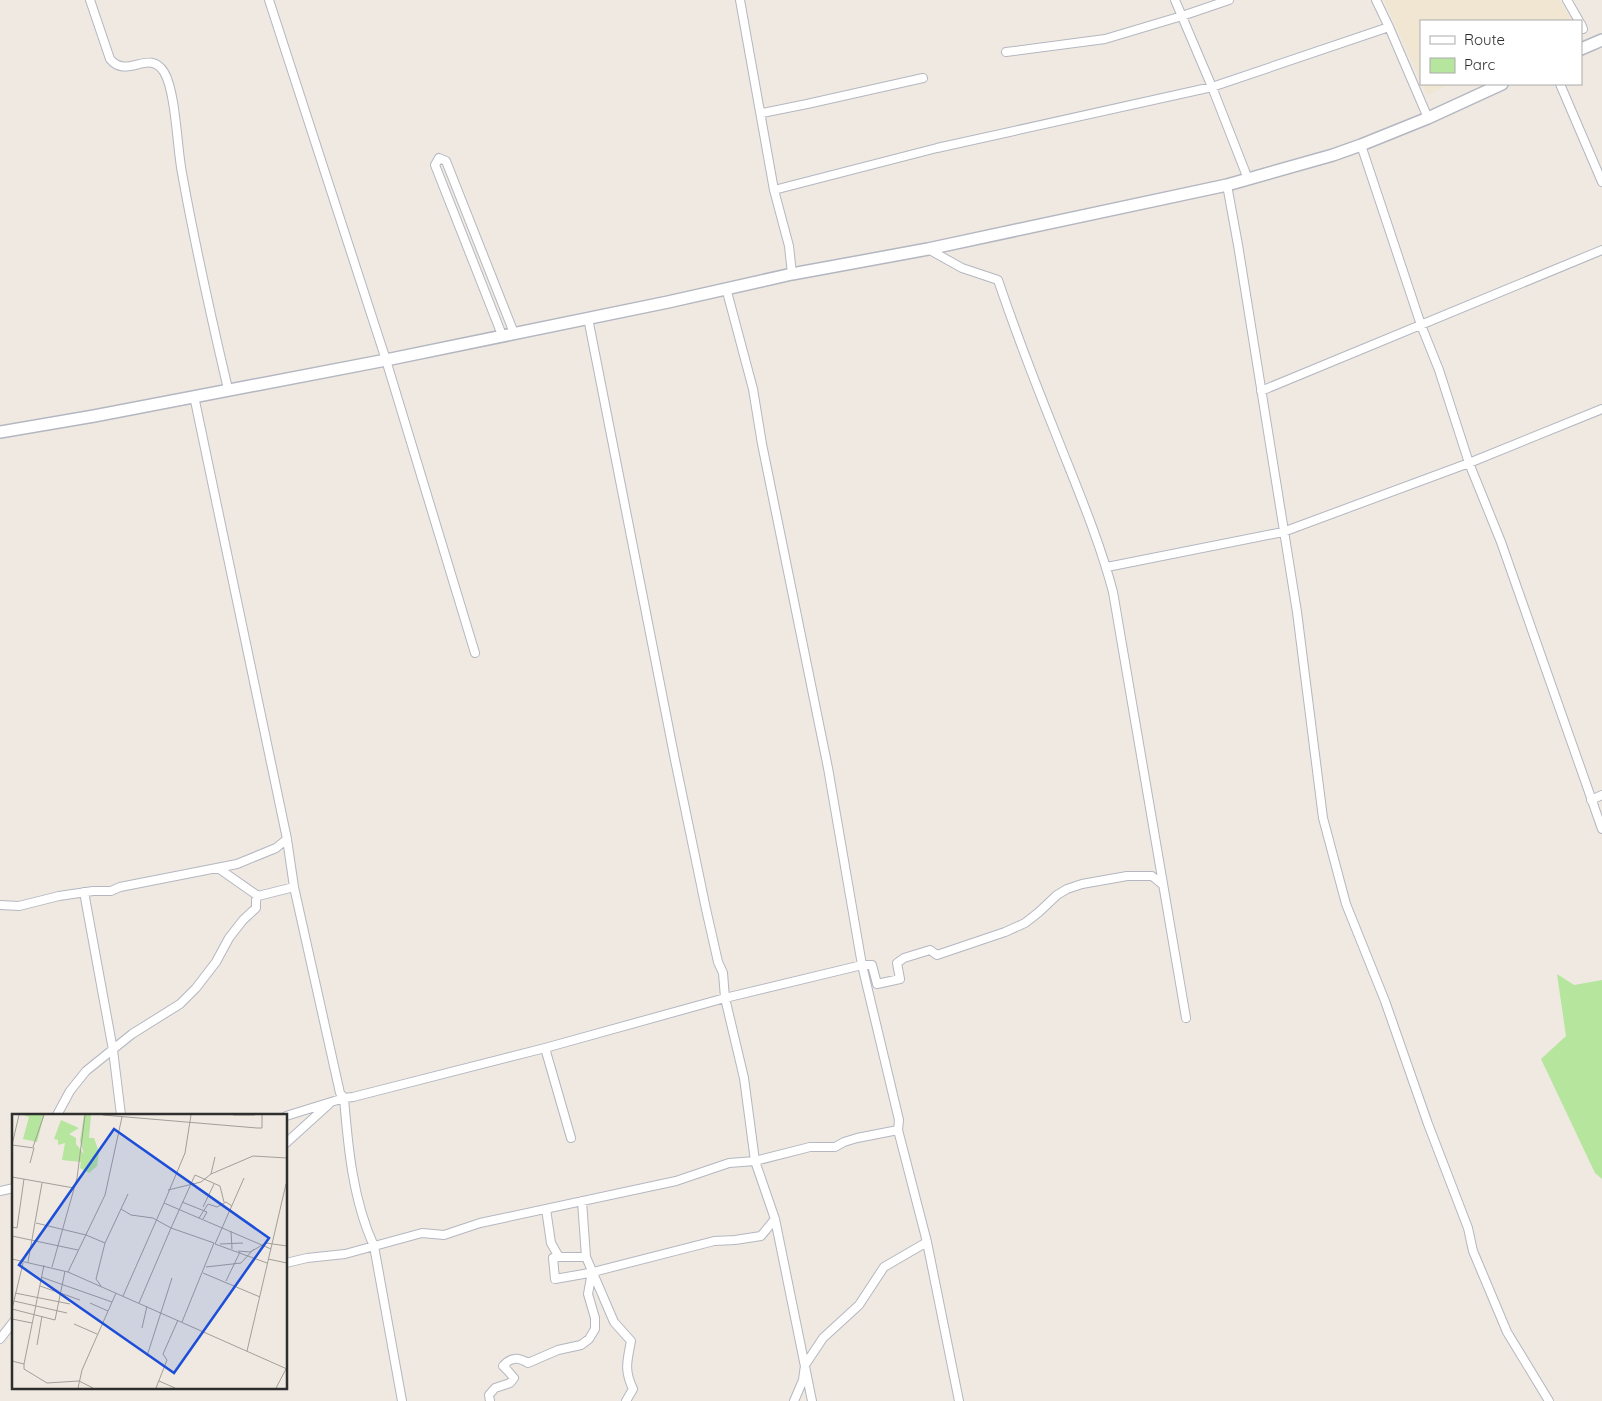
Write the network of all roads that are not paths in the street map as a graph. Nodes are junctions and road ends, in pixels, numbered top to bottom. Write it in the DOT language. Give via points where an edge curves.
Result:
graph roads {
  1 [pos="90,0"];
  2 [pos="269,0"];
  3 [pos="740,0"];
  4 [pos="1176,0"];
  5 [pos="1229,0"];
  6 [pos="1376,0"];
  7 [pos="1567,0"];
  8 [pos="1182,16"];
  9 [pos="1578,20"];
  10 [pos="1389,27"];
  11 [pos="1602,40"];
  12 [pos="1582,49"];
  13 [pos="1006,52"];
  14 [pos="923,78"];
  15 [pos="1500,85"];
  16 [pos="1560,85"];
  17 [pos="1212,87"];
  18 [pos="762,113"];
  19 [pos="1428,118"];
  20 [pos="1361,145"];
  21 [pos="1248,179"];
  22 [pos="1602,182"];
  23 [pos="1227,185"];
  24 [pos="774,190"];
  25 [pos="928,249"];
  26 [pos="1602,250"];
  27 [pos="792,274"];
  28 [pos="726,288"];
  29 [pos="588,318"];
  30 [pos="1420,325"];
  31 [pos="514,332"];
  32 [pos="502,335"];
  33 [pos="386,360"];
  34 [pos="228,389"];
  35 [pos="1261,391"];
  36 [pos="194,396"];
  37 [pos="1602,408"];
  38 [pos="0,432"];
  39 [pos="1469,463"];
  40 [pos="1283,532"];
  41 [pos="1107,567"];
  42 [pos="475,653"];
  43 [pos="1602,795"];
  44 [pos="1591,800"];
  45 [pos="1602,829"];
  46 [pos="287,839"];
  47 [pos="218,868"];
  48 [pos="1163,885"];
  49 [pos="294,887"];
  50 [pos="84,892"];
  51 [pos="258,896"];
  52 [pos="0,905"];
  53 [pos="862,965"];
  54 [pos="725,998"];
  55 [pos="1186,1018"];
  56 [pos="544,1048"];
  57 [pos="113,1050"];
  58 [pos="344,1098"];
  59 [pos="331,1102"];
  60 [pos="58,1114"];
  61 [pos="121,1114"];
  62 [pos="288,1115"];
  63 [pos="898,1130"];
  64 [pos="571,1138"];
  65 [pos="288,1141"];
  66 [pos="756,1161"];
  67 [pos="582,1201"];
  68 [pos="546,1209"];
  69 [pos="775,1219"];
  70 [pos="927,1242"];
  71 [pos="374,1246"];
  72 [pos="559,1257"];
  73 [pos="586,1257"];
  74 [pos="288,1262"];
  75 [pos="592,1272"];
  76 [pos="12,1325"];
  77 [pos="0,1329"];
  78 [pos="0,1339"];
  79 [pos="805,1365"];
  80 [pos="402,1401"];
  81 [pos="490,1401"];
  82 [pos="626,1401"];
  83 [pos="794,1401"];
  84 [pos="812,1401"];
  85 [pos="959,1401"];
  86 [pos="1549,1401"];
  1 -- 34 [label="street" via="115,66 150,62 163,70 167,78 192,228"];
  2 -- 33 [label="street"];
  3 -- 18 [label="street"];
  4 -- 8 [label="street"];
  5 -- 8 [label="street"];
  6 -- 10 [label="street"];
  7 -- 9 [label="street"];
  8 -- 13 [label="street" via="1105,39"];
  8 -- 17 [label="street"];
  10 -- 17 [label="street"];
  10 -- 19 [label="street"];
  11 -- 12 [label="street"];
  14 -- 18 [label="street"];
  15 -- 19 [label="street"];
  16 -- 22 [label="street"];
  17 -- 21 [label="street"];
  17 -- 24 [label="street" via="937,148"];
  18 -- 24 [label="street"];
  19 -- 20 [label="street"];
  20 -- 21 [label="street"];
  20 -- 30 [label="street"];
  21 -- 23 [label="street"];
  23 -- 25 [label="street"];
  23 -- 35 [label="street"];
  24 -- 27 [label="street" via="789,246"];
  25 -- 27 [label="street"];
  25 -- 41 [label="street" via="962,268 998,280 1019,343"];
  26 -- 30 [label="street"];
  27 -- 28 [label="street"];
  28 -- 29 [label="street"];
  28 -- 53 [label="street" via="753,388 828,768"];
  29 -- 31 [label="street"];
  29 -- 54 [label="street" via="675,760 706,909 723,973"];
  30 -- 35 [label="street"];
  30 -- 39 [label="street" via="1439,370"];
  31 -- 32 [label="street"];
  31 -- 32 [label="street" via="446,161 439,158 435,165"];
  32 -- 33 [label="street"];
  33 -- 34 [label="street"];
  33 -- 42 [label="street"];
  34 -- 36 [label="street"];
  35 -- 40 [label="street"];
  36 -- 38 [label="street"];
  36 -- 46 [label="street"];
  37 -- 39 [label="street"];
  39 -- 40 [label="street"];
  39 -- 44 [label="street" via="1501,542"];
  40 -- 41 [label="street"];
  40 -- 86 [label="street" via="1297,612 1324,818 1346,904 1385,1001 1468,1228 1473,1251 1507,1332"];
  41 -- 48 [label="street"];
  43 -- 44 [label="street"];
  44 -- 45 [label="street"];
  46 -- 47 [label="street" via="276,848"];
  46 -- 49 [label="street"];
  47 -- 50 [label="street" via="111,891"];
  47 -- 51 [label="street"];
  48 -- 53 [label="street" via="1152,876 1128,876 1067,889 1025,923 1005,932 937,955 930,950 904,958 897,963 900,979 877,984 872,965"];
  48 -- 55 [label="street"];
  49 -- 51 [label="street"];
  49 -- 58 [label="street" via="340,1093"];
  50 -- 52 [label="street" via="19,906"];
  50 -- 57 [label="street"];
  51 -- 57 [label="street" via="256,908 229,938 196,988 180,1004"];
  53 -- 54 [label="street"];
  53 -- 63 [label="street" via="900,1120"];
  54 -- 56 [label="street"];
  54 -- 66 [label="street" via="744,1078"];
  56 -- 58 [label="street"];
  56 -- 64 [label="street"];
  57 -- 60 [label="street" via="86,1071"];
  57 -- 61 [label="street"];
  58 -- 59 [label="street"];
  58 -- 71 [label="street" via="355,1181 365,1226"];
  59 -- 62 [label="street"];
  59 -- 65 [label="street"];
  63 -- 66 [label="street" via="857,1138 835,1147 810,1147"];
  63 -- 70 [label="street"];
  66 -- 67 [label="street" via="729,1163 676,1181"];
  66 -- 69 [label="street"];
  67 -- 68 [label="street"];
  67 -- 73 [label="street"];
  68 -- 71 [label="street" via="480,1223 444,1236 422,1233"];
  68 -- 72 [label="street" via="551,1243"];
  69 -- 75 [label="street" via="761,1236 714,1241"];
  69 -- 79 [label="street"];
  70 -- 79 [label="street" via="884,1267 859,1305 823,1338"];
  70 -- 85 [label="street"];
  71 -- 74 [label="street" via="345,1254"];
  71 -- 80 [label="street"];
  72 -- 73 [label="street"];
  72 -- 75 [label="street" via="553,1258 555,1279"];
  73 -- 75 [label="street"];
  75 -- 81 [label="street" via="588,1294 595,1329 589,1339 581,1345 558,1350 528,1363 520,1359 508,1360 502,1366 514,1378 510,1384 495,1388 489,1395"];
  75 -- 82 [label="street" via="614,1322 631,1341 627,1375 633,1389"];
  76 -- 77 [label="street"];
  76 -- 78 [label="street"];
  79 -- 83 [label="street"];
  79 -- 84 [label="street"];
}
